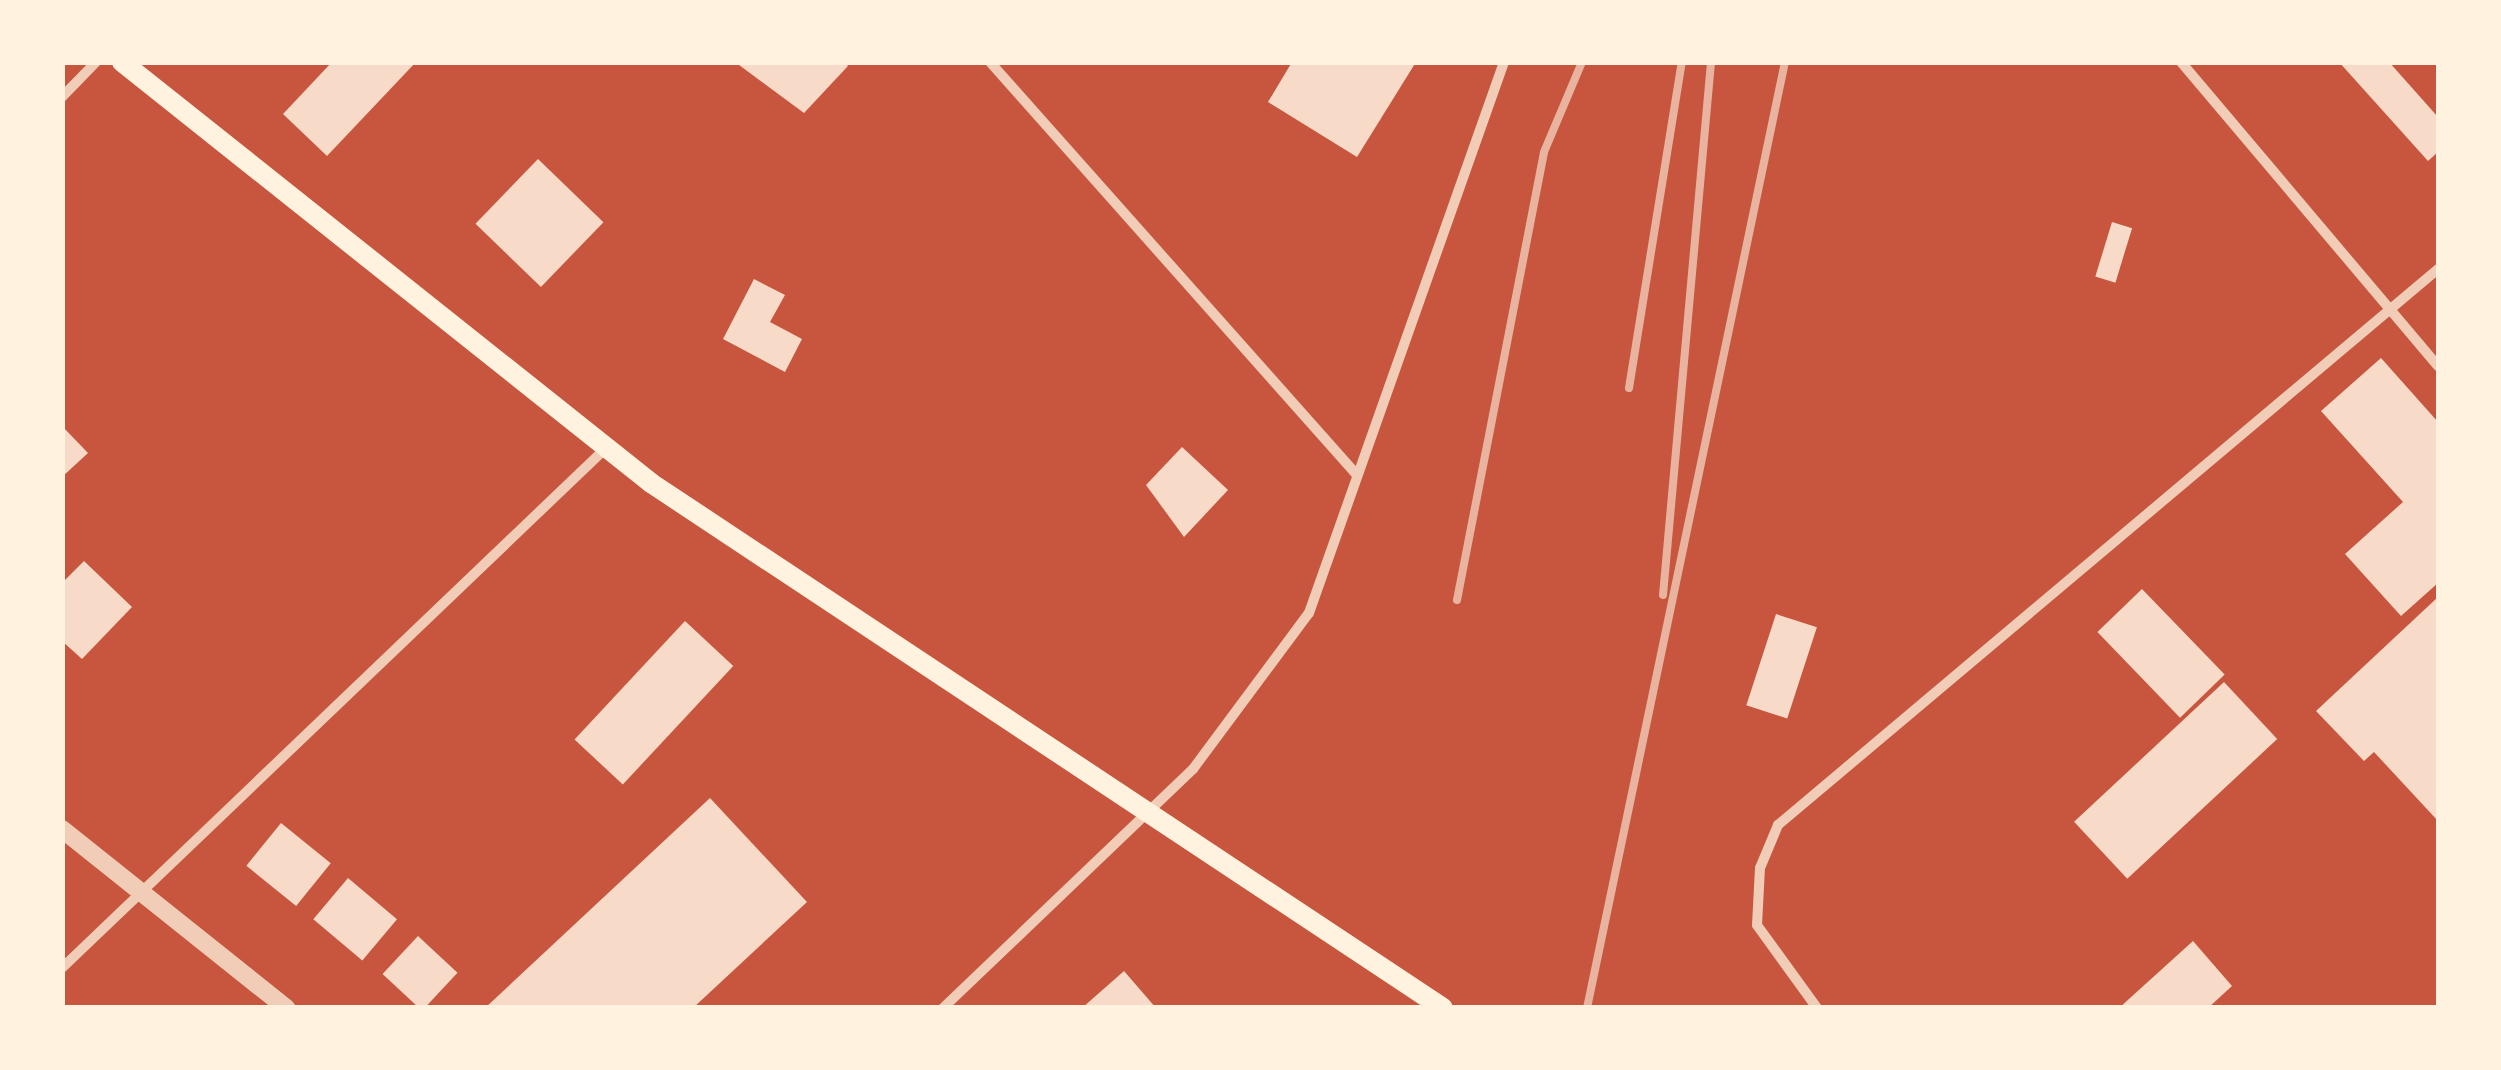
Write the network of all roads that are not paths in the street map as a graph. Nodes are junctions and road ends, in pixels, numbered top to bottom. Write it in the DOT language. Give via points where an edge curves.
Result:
graph roads {
  1 [pos="96,62"];
  2 [pos="122,62"];
  3 [pos="990,62"];
  4 [pos="1504,62"];
  5 [pos="2181,62"];
  6 [pos="62,97"];
  7 [pos="2438,269"];
  8 [pos="2389,309"];
  9 [pos="2438,366"];
  10 [pos="606,448"];
  11 [pos="1357,475"];
  12 [pos="62,829"];
  13 [pos="142,892"];
  14 [pos="62,968"];
  15 [pos="286,1008"];
  16 [pos="943,1008"];
  17 [pos="1443,1008"];
  18 [pos="1817,1008"];
  1 -- 6 [label="street"];
  2 -- 10 [label="main road"];
  3 -- 11 [label="street"];
  4 -- 11 [label="street"];
  5 -- 8 [label="street"];
  7 -- 8 [label="street"];
  8 -- 9 [label="street"];
  8 -- 18 [label="street" via="1778,825 1760,868 1757,925"];
  10 -- 13 [label="street"];
  10 -- 17 [label="main road"];
  11 -- 16 [label="street" via="1309,613 1270,674 1078,888"];
  12 -- 13 [label="street"];
  13 -- 14 [label="street"];
  13 -- 15 [label="street"];
}
